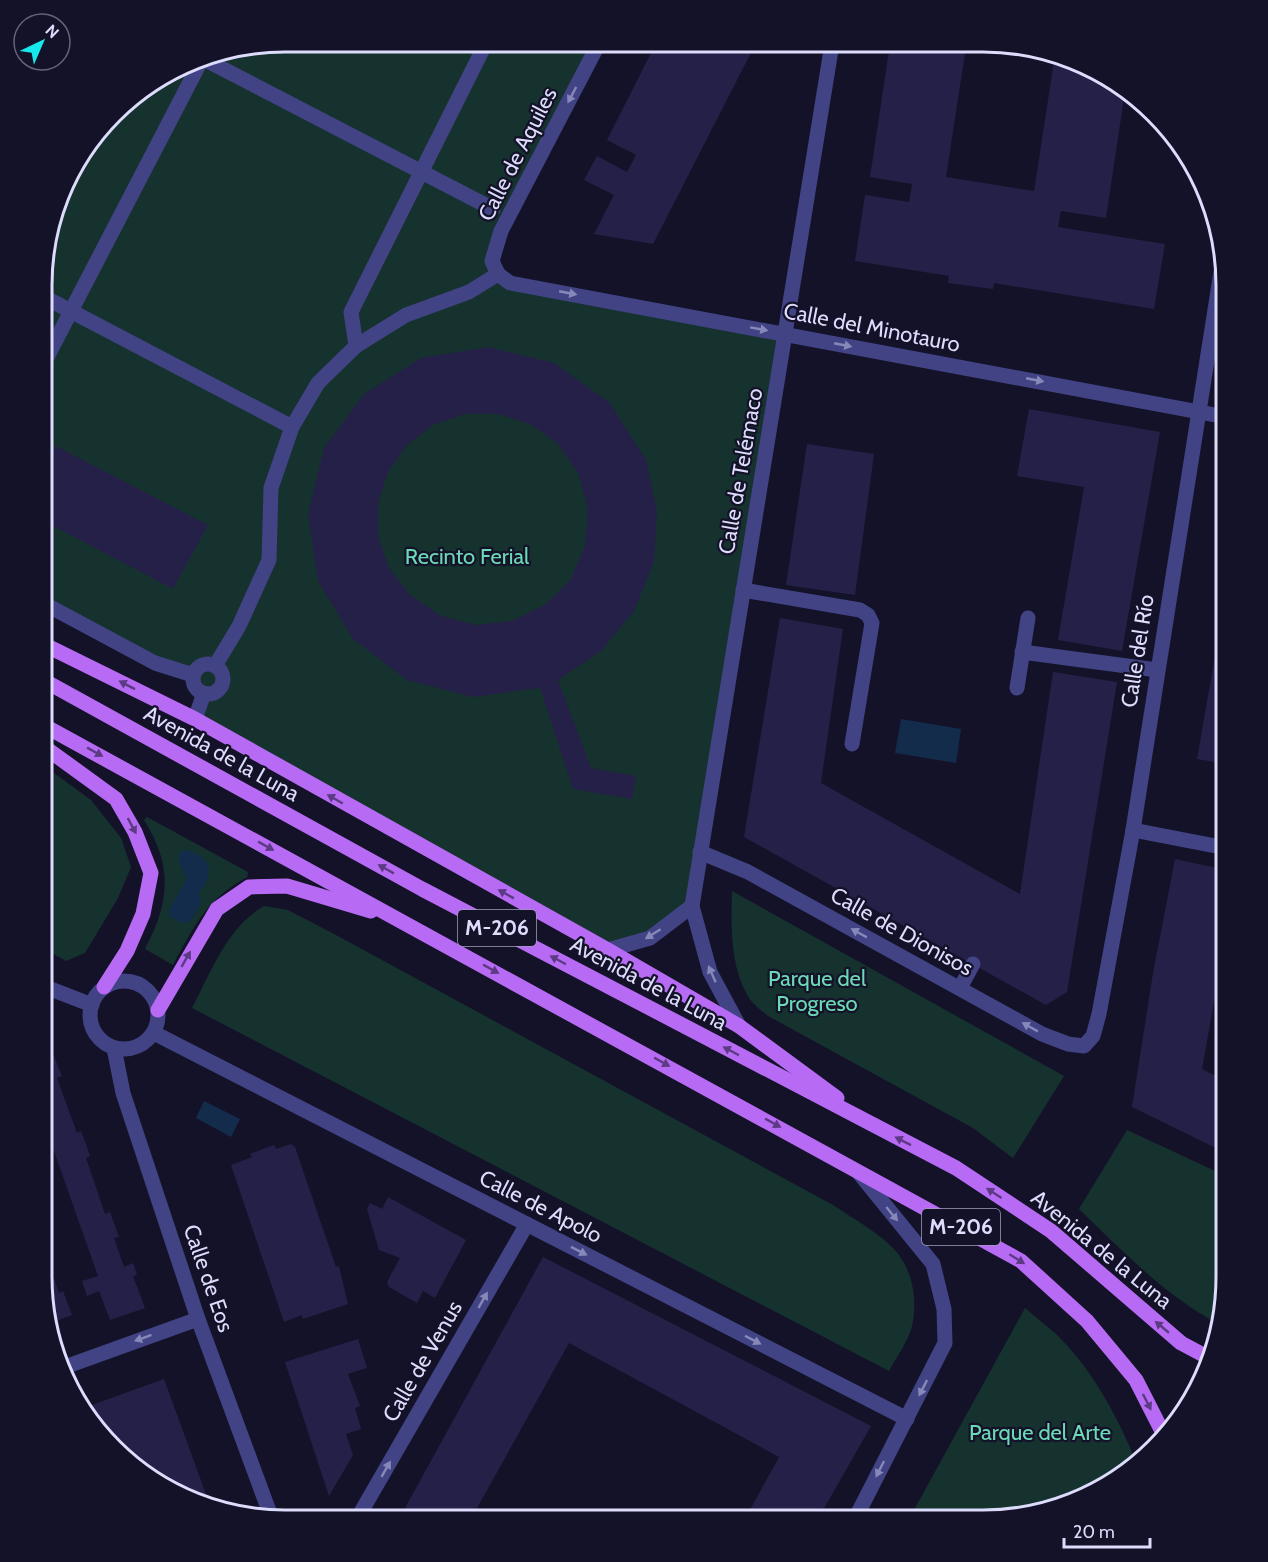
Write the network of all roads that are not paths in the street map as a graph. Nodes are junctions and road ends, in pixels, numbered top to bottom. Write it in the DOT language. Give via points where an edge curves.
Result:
graph roads {
  1 [pos="481,52"];
  2 [pos="594,52"];
  3 [pos="831,52"];
  4 [pos="214,64"];
  5 [pos="197,70"];
  6 [pos="421,172"];
  7 [pos="493,208"];
  8 [pos="504,278"];
  9 [pos="52,301"];
  10 [pos="1216,302"];
  11 [pos="71,311"];
  12 [pos="786,334"];
  13 [pos="356,346"];
  14 [pos="52,348"];
  15 [pos="1198,412"];
  16 [pos="1216,415"];
  17 [pos="292,427"];
  18 [pos="742,590"];
  19 [pos="52,608"];
  20 [pos="1028,618"];
  21 [pos="52,648"];
  22 [pos="1022,652"];
  23 [pos="215,666"];
  24 [pos="1157,670"];
  25 [pos="193,675"];
  26 [pos="52,685"];
  27 [pos="1017,688"];
  28 [pos="204,693"];
  29 [pos="195,719"];
  30 [pos="52,729"];
  31 [pos="852,744"];
  32 [pos="52,753"];
  33 [pos="1133,830"];
  34 [pos="1216,846"];
  35 [pos="700,852"];
  36 [pos="692,906"];
  37 [pos="403,920"];
  38 [pos="608,950"];
  39 [pos="973,964"];
  40 [pos="104,987"];
  41 [pos="960,988"];
  42 [pos="52,989"];
  43 [pos="92,1005"];
  44 [pos="158,1010"];
  45 [pos="739,1026"];
  46 [pos="154,1033"];
  47 [pos="1084,1046"];
  48 [pos="114,1048"];
  49 [pos="878,1128"];
  50 [pos="855,1168"];
  51 [pos="527,1224"];
  52 [pos="198,1319"];
  53 [pos="1202,1354"];
  54 [pos="70,1365"];
  55 [pos="906,1419"];
  56 [pos="1160,1428"];
  57 [pos="268,1509"];
  58 [pos="363,1510"];
  59 [pos="860,1510"];
  1 -- 6 [label="street"];
  2 -- 8 [label="street, Calle de Aquiles, one-way" via="501,231 492,261"];
  3 -- 12 [label="street, Calle de Telémaco"];
  4 -- 6 [label="street"];
  5 -- 11 [label="street"];
  6 -- 7 [label="street"];
  6 -- 13 [label="street" via="351,312"];
  8 -- 12 [label="street, Calle del Minotauro, one-way"];
  8 -- 13 [label="street" via="406,315"];
  9 -- 11 [label="street"];
  10 -- 15 [label="street, Calle del Río"];
  11 -- 14 [label="street"];
  11 -- 17 [label="street"];
  12 -- 15 [label="street, Calle del Minotauro, one-way"];
  12 -- 18 [label="street, Calle de Telémaco"];
  13 -- 17 [label="street" via="318,383"];
  15 -- 16 [label="street, Calle del Minotauro"];
  15 -- 24 [label="street, Calle del Río"];
  17 -- 23 [label="street" via="271,488 269,560 239,626"];
  18 -- 31 [label="street" via="860,610 868,615 872,623"];
  18 -- 35 [label="street, Calle de Telémaco"];
  19 -- 25 [label="street" via="155,663"];
  20 -- 22 [label="street"];
  29 -- 21 [label="main road, one-way"];
  22 -- 24 [label="street"];
  22 -- 27 [label="street"];
  23 -- 25 [label="street" via="206,664"];
  23 -- 28 [label="street" via="223,677 222,684 218,690"];
  24 -- 33 [label="street, Calle del Río"];
  25 -- 28 [label="street" via="193,683"];
  49 -- 26 [label="main road, Avenida de la Luna / M-206, one-way" via="422,889"];
  28 -- 29 [label="street"];
  38 -- 29 [label="main road, one-way"];
  30 -- 37 [label="main road, M-206, one-way"];
  32 -- 40 [label="main road, one-way" via="116,799 135,832 151,873 143,914 127,951"];
  33 -- 34 [label="street"];
  33 -- 47 [label="street, Calle del Río" via="1099,1014 1093,1036"];
  35 -- 36 [label="street, Calle de Telémaco"];
  41 -- 35 [label="street, Calle de Dionisos, one-way" via="748,872"];
  36 -- 38 [label="street, one-way" via="650,938"];
  45 -- 36 [label="street, Calle de Telémaco, one-way" via="710,972"];
  44 -- 37 [label="main road, one-way" via="217,909 249,887 287,886"];
  37 -- 50 [label="main road, M-206, one-way"];
  38 -- 45 [label="main road"];
  39 -- 41 [label="street"];
  40 -- 43 [label="street"];
  40 -- 44 [label="street" via="119,981 136,983 152,994"];
  47 -- 41 [label="street, Calle de Dionisos, one-way" via="1042,1034"];
  42 -- 43 [label="street"];
  43 -- 48 [label="street" via="90,1018 94,1030"];
  44 -- 46 [label="street"];
  45 -- 49 [label="main road"];
  46 -- 48 [label="street" via="138,1046"];
  46 -- 51 [label="street, Calle de Apolo"];
  48 -- 52 [label="street, Calle de Eos" via="123,1093"];
  53 -- 49 [label="main road, Avenida de la Luna / M-206, one-way" via="1180,1342 1051,1231 956,1168"];
  50 -- 55 [label="street, one-way" via="933,1264 944,1309 945,1343"];
  50 -- 56 [label="main road, M-206, one-way" via="1021,1261 1048,1284 1087,1321 1136,1380"];
  51 -- 55 [label="street, Calle de Apolo, one-way"];
  58 -- 51 [label="street, Calle de Venus, one-way"];
  52 -- 54 [label="street, one-way"];
  52 -- 57 [label="street, Calle de Eos"];
  55 -- 59 [label="street, one-way"];
}
